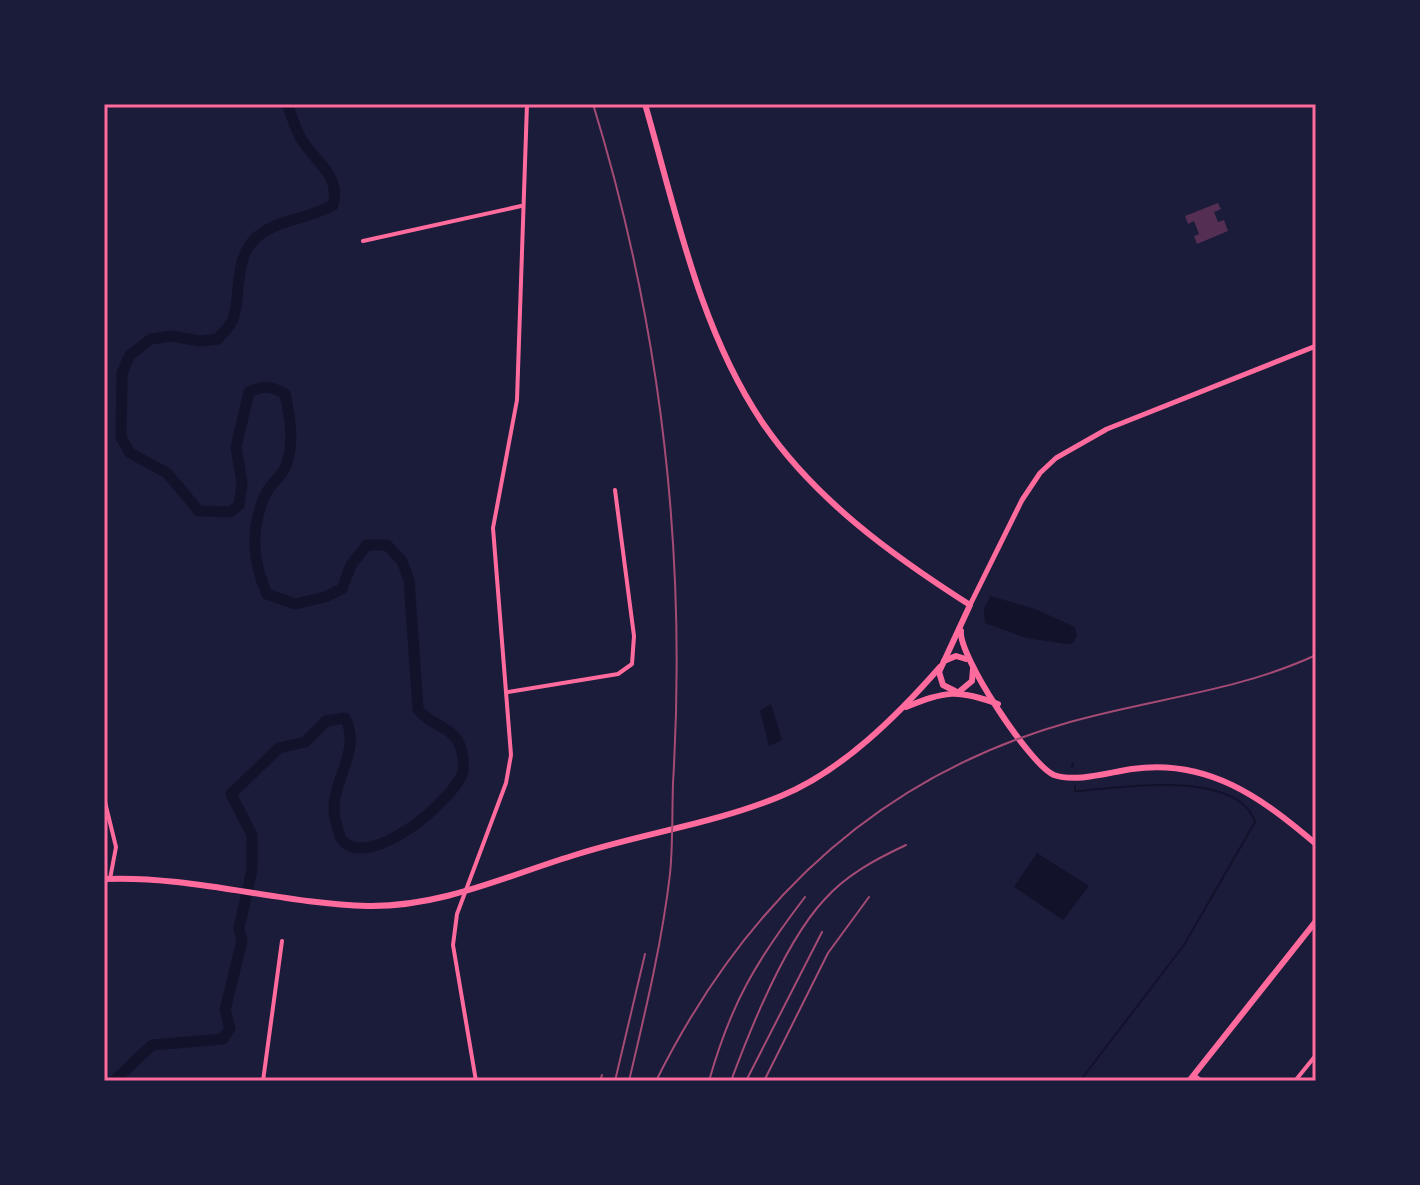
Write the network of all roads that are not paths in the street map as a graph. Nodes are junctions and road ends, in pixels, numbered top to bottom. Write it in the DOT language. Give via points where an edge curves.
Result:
graph roads {
  1 [pos="527,104"];
  2 [pos="645,104"];
  3 [pos="521,206"];
  4 [pos="363,241"];
  5 [pos="1316,346"];
  6 [pos="615,490"];
  7 [pos="970,605"];
  8 [pos="961,627"];
  9 [pos="968,661"];
  10 [pos="941,666"];
  11 [pos="973,669"];
  12 [pos="957,691"];
  13 [pos="508,692"];
  14 [pos="998,704"];
  15 [pos="906,707"];
  16 [pos="104,798"];
  17 [pos="1316,844"];
  18 [pos="107,879"];
  19 [pos="465,893"];
  20 [pos="1316,921"];
  21 [pos="282,941"];
  22 [pos="1316,1055"];
  23 [pos="1192,1078"];
  24 [pos="263,1081"];
  25 [pos="476,1081"];
  26 [pos="1202,1081"];
  27 [pos="1295,1081"];
  1 -- 3 [label="street"];
  2 -- 7 [label="main road" via="706,311 762,422 845,514"];
  3 -- 4 [label="street"];
  3 -- 13 [label="street" via="517,400 493,528"];
  5 -- 7 [label="main road" via="1107,429 1056,458 1022,500"];
  6 -- 13 [label="street" via="634,636 632,664 618,674"];
  7 -- 8 [label="main road"];
  8 -- 9 [label="main road"];
  8 -- 10 [label="main road"];
  9 -- 10 [label="main road" via="956,656"];
  9 -- 11 [label="main road"];
  10 -- 12 [label="main road" via="940,681"];
  10 -- 15 [label="main road"];
  11 -- 12 [label="main road" via="970,685"];
  11 -- 14 [label="main road"];
  12 -- 14 [label="main road"];
  12 -- 15 [label="main road"];
  13 -- 19 [label="street" via="511,755 506,783"];
  14 -- 17 [label="main road" via="1032,760 1055,775 1169,766 1193,770 1240,786"];
  15 -- 19 [label="main road" via="824,772 785,795 579,853"];
  16 -- 18 [label="street" via="116,847"];
  18 -- 19 [label="main road" via="366,906"];
  19 -- 25 [label="street" via="453,945"];
  20 -- 23 [label="main road"];
  21 -- 24 [label="street"];
  22 -- 27 [label="street"];
  23 -- 26 [label="street"];
}
